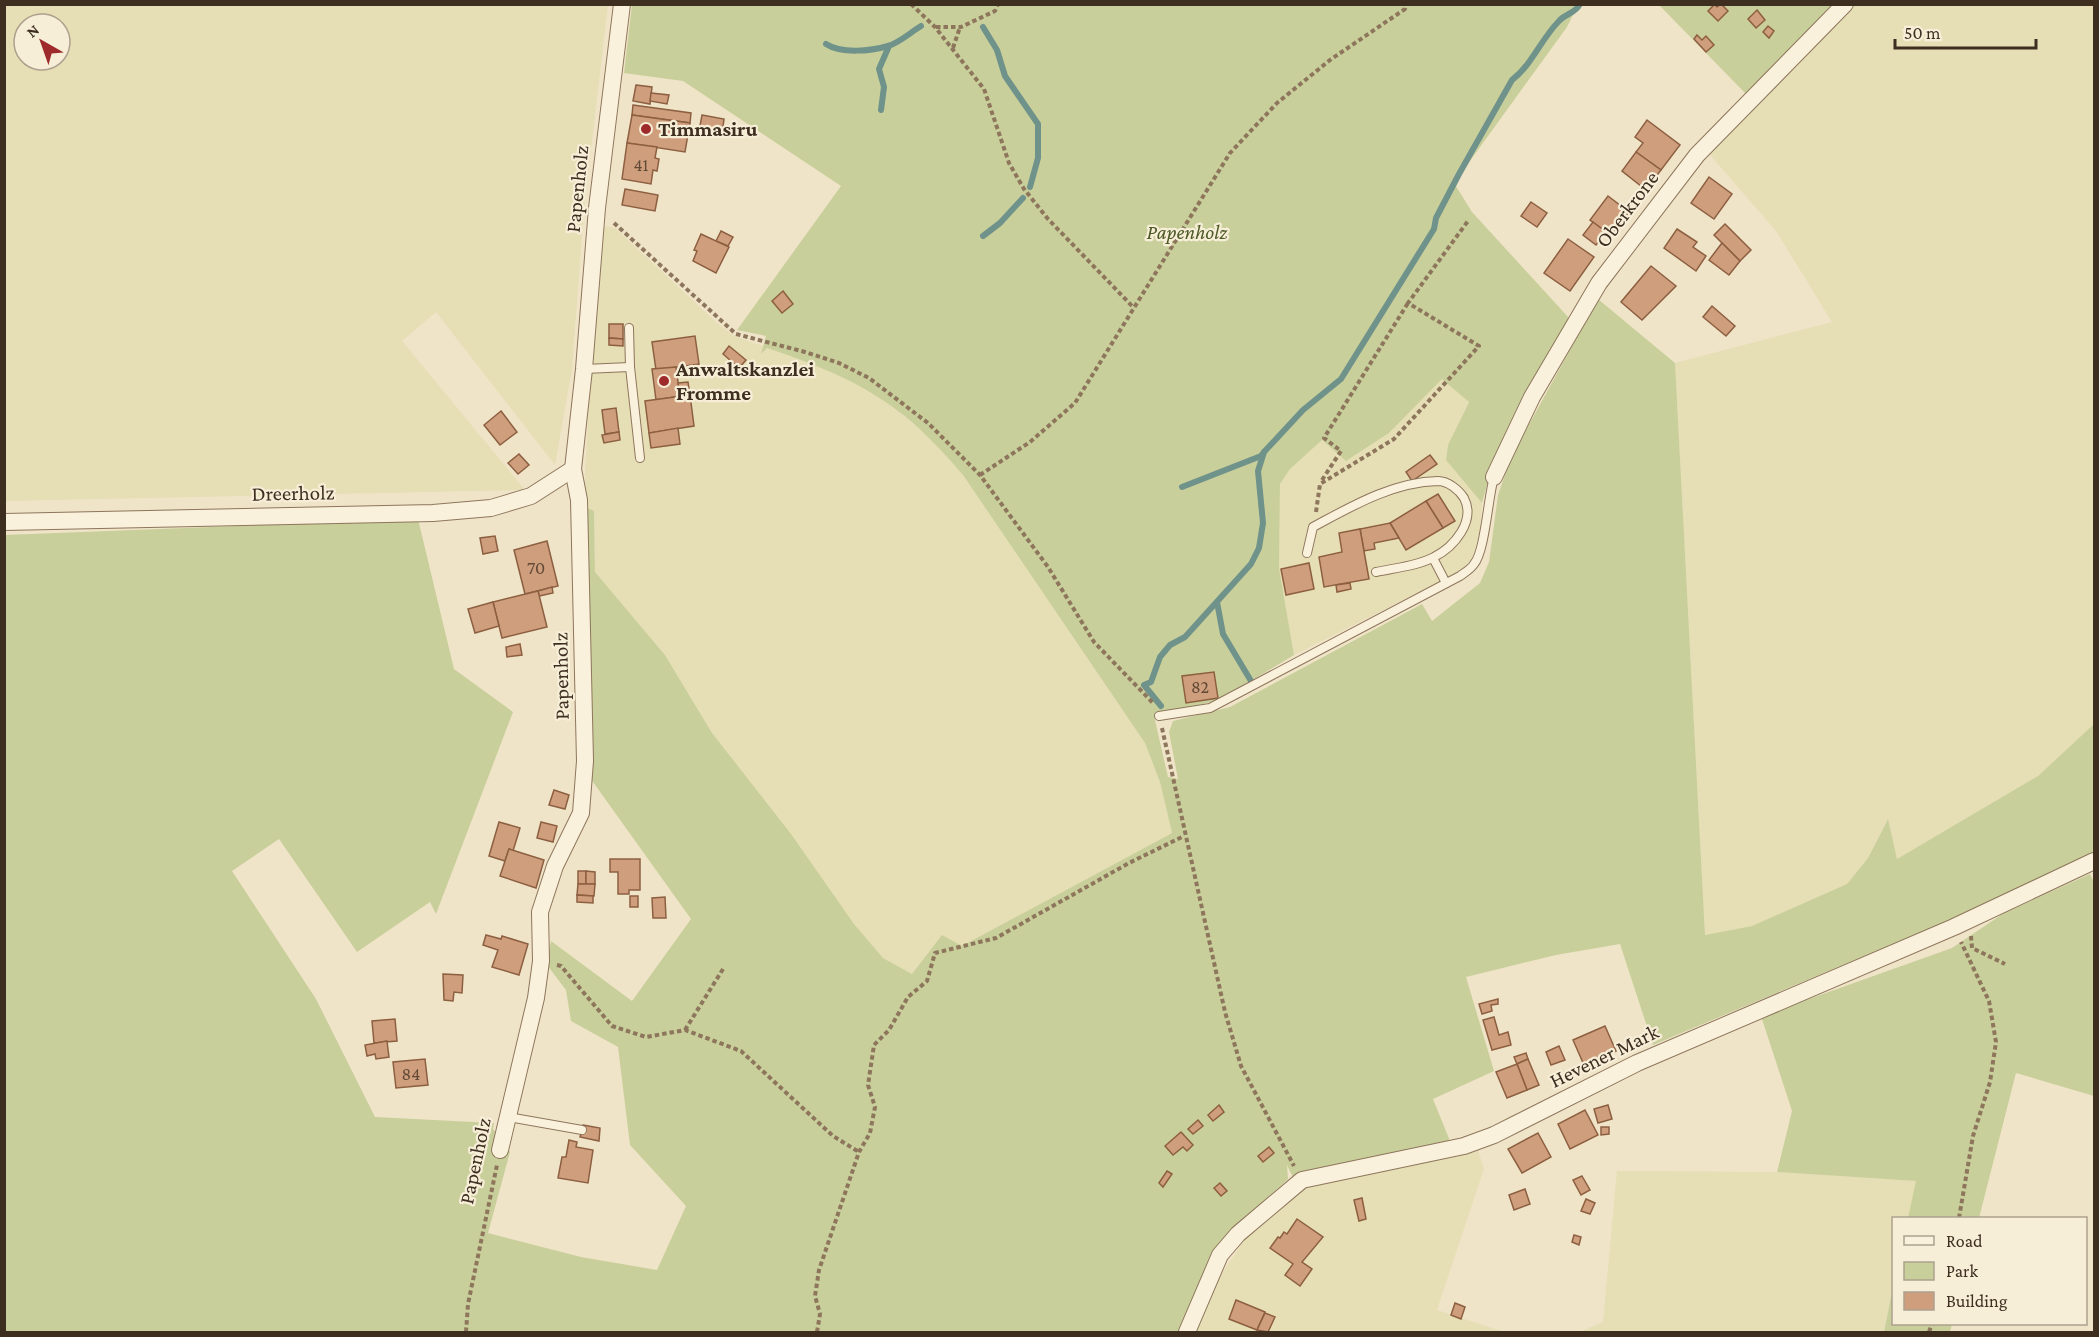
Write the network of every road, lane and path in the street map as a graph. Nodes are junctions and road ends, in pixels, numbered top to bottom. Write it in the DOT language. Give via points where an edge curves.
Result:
graph roads {
  1 [pos="622,4"];
  2 [pos="912,4"];
  3 [pos="998,4"];
  4 [pos="1404,4"];
  5 [pos="1845,4"];
  6 [pos="935,27"];
  7 [pos="961,27"];
  8 [pos="953,49"];
  9 [pos="597,208"];
  10 [pos="1468,221"];
  11 [pos="1408,303"];
  12 [pos="1134,308"];
  13 [pos="630,328"];
  14 [pos="630,367"];
  15 [pos="584,369"];
  16 [pos="640,458"];
  17 [pos="573,469"];
  18 [pos="980,475"];
  19 [pos="1494,477"];
  20 [pos="1320,483"];
  21 [pos="4,522"];
  22 [pos="1313,527"];
  23 [pos="1307,553"];
  24 [pos="1433,558"];
  25 [pos="1376,572"];
  26 [pos="1446,583"];
  27 [pos="1159,716"];
  28 [pos="1184,836"];
  29 [pos="2094,861"];
  30 [pos="1970,920"];
  31 [pos="1954,927"];
  32 [pos="541,961"];
  33 [pos="2006,964"];
  34 [pos="723,969"];
  35 [pos="685,1030"];
  36 [pos="508,1117"];
  37 [pos="582,1130"];
  38 [pos="500,1150"];
  39 [pos="859,1152"];
  40 [pos="1302,1180"];
  41 [pos="1959,1217"];
  42 [pos="466,1332"];
  43 [pos="817,1332"];
  44 [pos="1187,1332"];
  1 -- 9 [label="street, Papenholz"];
  2 -- 6 [label="path"];
  3 -- 7 [label="path" via="995,11"];
  4 -- 12 [label="path" via="1405,9 1386,25 1330,60 1276,103 1230,153"];
  5 -- 19 [label="street, Oberkrone" via="1697,155 1599,283 1532,397"];
  6 -- 7 [label="path"];
  6 -- 8 [label="path"];
  7 -- 8 [label="path"];
  8 -- 12 [label="path" via="984,89 1009,163 1024,189"];
  9 -- 15 [label="street, Papenholz"];
  9 -- 18 [label="path" via="736,334 805,352 869,378 928,423"];
  10 -- 11 [label="path"];
  11 -- 20 [label="path" via="1324,438 1341,451"];
  11 -- 20 [label="path" via="1479,346 1394,440"];
  12 -- 18 [label="path" via="1075,403 1030,442"];
  13 -- 14 [label="lane"];
  14 -- 15 [label="lane"];
  14 -- 16 [label="lane"];
  15 -- 17 [label="street, Papenholz"];
  17 -- 21 [label="street, Dreerholz" via="531,496 491,508 433,513"];
  17 -- 32 [label="street, Papenholz" via="579,500 584,786 581,813 545,890 540,912"];
  18 -- 27 [label="path" via="1048,567 1094,642 1152,701"];
  19 -- 26 [label="lane" via="1476,563"];
  20 -- 22 [label="path"];
  22 -- 23 [label="lane"];
  22 -- 24 [label="lane" via="1386,491 1441,481 1459,490 1468,506 1467,524"];
  24 -- 25 [label="lane"];
  24 -- 26 [label="lane"];
  26 -- 27 [label="lane" via="1210,708"];
  27 -- 28 [label="path"];
  28 -- 39 [label="path" via="996,938 935,953 927,981 908,997 889,1030 874,1046 868,1085 875,1107 870,1133"];
  28 -- 40 [label="path" via="1241,1066"];
  29 -- 30 [label="street, Hevener Mark"];
  30 -- 31 [label="street, Hevener Mark"];
  30 -- 33 [label="path" via="1972,948"];
  31 -- 40 [label="street, Hevener Mark" via="1637,1063 1464,1146"];
  31 -- 41 [label="path" via="1989,1001 1996,1042 1990,1082 1973,1136"];
  32 -- 35 [label="path" via="561,966 612,1026 646,1037"];
  32 -- 36 [label="street, Papenholz" via="537,998"];
  34 -- 35 [label="path"];
  35 -- 39 [label="path" via="741,1051 833,1136"];
  36 -- 37 [label="lane"];
  36 -- 38 [label="street, Papenholz"];
  38 -- 42 [label="path, Papenholz" via="468,1304"];
  39 -- 43 [label="path" via="819,1270 815,1296 820,1314"];
  40 -- 44 [label="street, Hevener Mark" via="1238,1234 1220,1255"];
}
